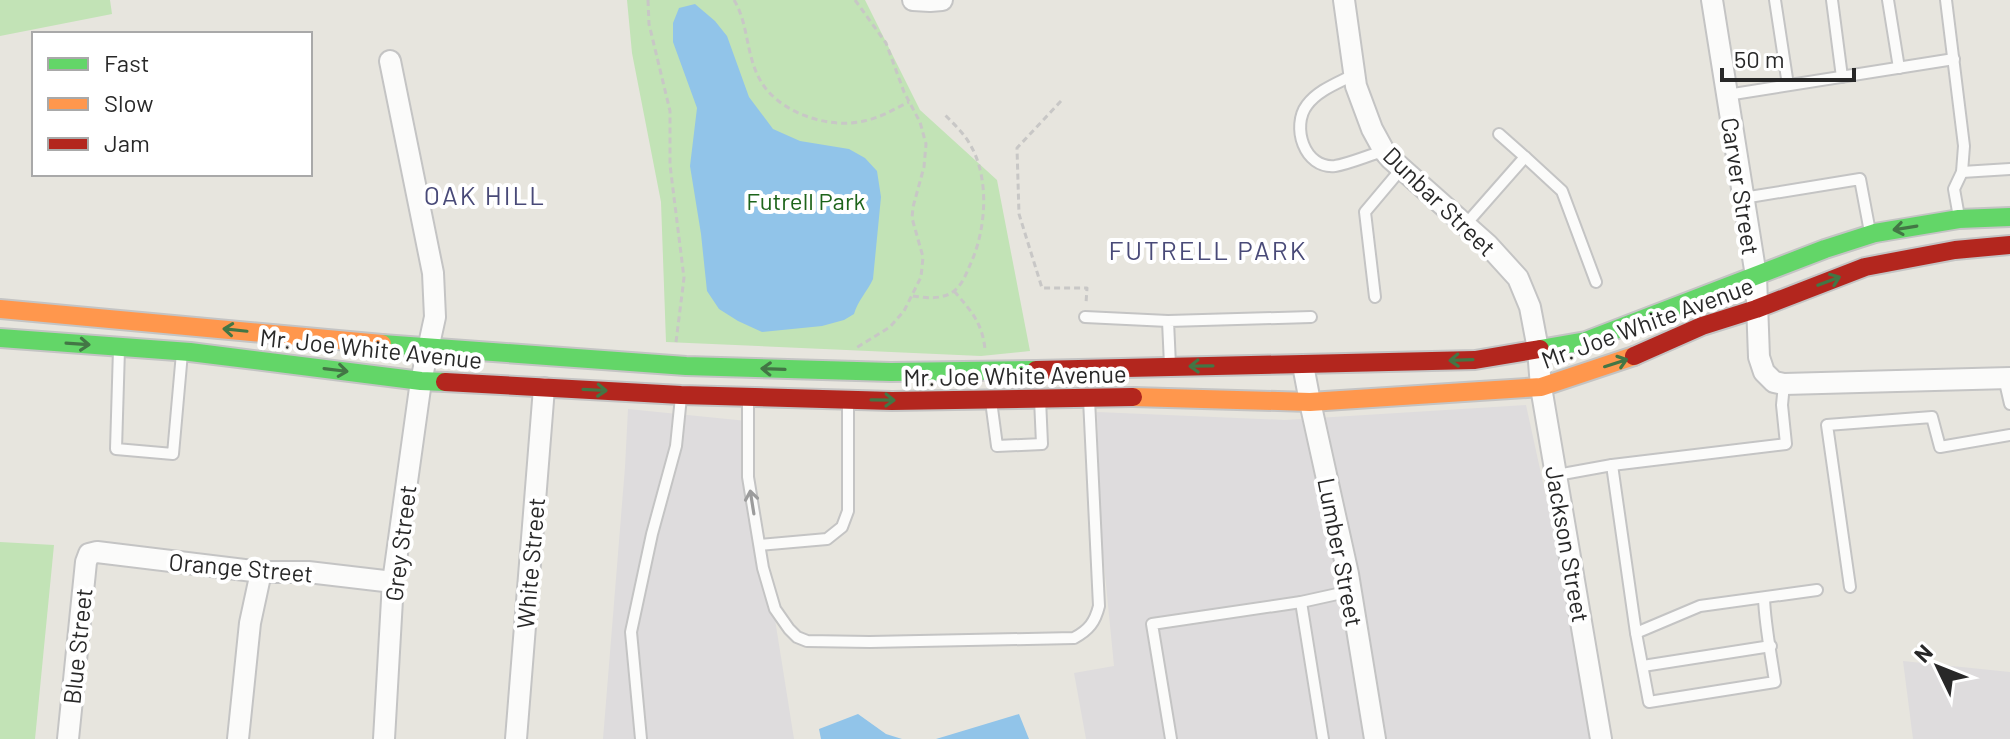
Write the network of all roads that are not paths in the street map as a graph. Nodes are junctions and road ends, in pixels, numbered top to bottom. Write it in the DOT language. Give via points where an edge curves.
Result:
graph roads {
  1 [pos="913,0"];
  2 [pos="942,0"];
  3 [pos="1344,0"];
  4 [pos="1712,0"];
  5 [pos="1775,0"];
  6 [pos="1832,0"];
  7 [pos="1888,0"];
  8 [pos="1946,0"];
  9 [pos="1954,59"];
  10 [pos="390,61"];
  11 [pos="1899,68"];
  12 [pos="1355,74"];
  13 [pos="1842,77"];
  14 [pos="1788,85"];
  15 [pos="1727,95"];
  16 [pos="1499,134"];
  17 [pos="1384,151"];
  18 [pos="1525,157"];
  19 [pos="1402,168"];
  20 [pos="2010,169"];
  21 [pos="1962,172"];
  22 [pos="1743,198"];
  23 [pos="2010,217"];
  24 [pos="1959,219"];
  25 [pos="1466,224"];
  26 [pos="1870,234"];
  27 [pos="2010,245"];
  28 [pos="1756,276"];
  29 [pos="1596,282"];
  30 [pos="1375,297"];
  31 [pos="0,309"];
  32 [pos="1756,309"];
  33 [pos="1085,317"];
  34 [pos="1311,317"];
  35 [pos="1168,321"];
  36 [pos="0,338"];
  37 [pos="120,347"];
  38 [pos="429,348"];
  39 [pos="1538,349"];
  40 [pos="183,352"];
  41 [pos="1303,365"];
  42 [pos="1170,367"];
  43 [pos="2007,378"];
  44 [pos="421,381"];
  45 [pos="1784,384"];
  46 [pos="1541,387"];
  47 [pos="544,388"];
  48 [pos="681,395"];
  49 [pos="748,396"];
  50 [pos="1089,397"];
  51 [pos="1040,398"];
  52 [pos="848,399"];
  53 [pos="991,399"];
  54 [pos="1310,402"];
  55 [pos="2010,404"];
  56 [pos="2010,435"];
  57 [pos="1612,465"];
  58 [pos="1557,475"];
  59 [pos="760,545"];
  60 [pos="89,554"];
  61 [pos="261,572"];
  62 [pos="393,582"];
  63 [pos="1850,587"];
  64 [pos="1817,590"];
  65 [pos="1351,591"];
  66 [pos="1764,598"];
  67 [pos="1301,602"];
  68 [pos="1636,633"];
  69 [pos="1771,646"];
  70 [pos="1643,666"];
  71 [pos="68,739"];
  72 [pos="238,739"];
  73 [pos="384,739"];
  74 [pos="516,739"];
  75 [pos="641,739"];
  76 [pos="1171,739"];
  77 [pos="1323,739"];
  78 [pos="1375,739"];
  79 [pos="1601,739"];
  1 -- 2 [label="street"];
  3 -- 12 [label="street, Dunbar Street"];
  4 -- 15 [label="street, Carver Street"];
  5 -- 14 [label="lane"];
  6 -- 13 [label="lane"];
  7 -- 11 [label="lane"];
  8 -- 9 [label="lane"];
  9 -- 11 [label="lane"];
  9 -- 21 [label="lane"];
  10 -- 38 [label="street, Grey Street" via="433,273 435,317"];
  11 -- 13 [label="lane"];
  12 -- 17 [label="street, Dunbar Street"];
  12 -- 17 [label="lane" via="1305,107 1299,130 1304,145 1321,164 1335,166"];
  13 -- 14 [label="lane"];
  14 -- 15 [label="lane"];
  15 -- 22 [label="street, Carver Street"];
  16 -- 18 [label="lane"];
  17 -- 19 [label="street, Dunbar Street"];
  18 -- 25 [label="lane"];
  18 -- 29 [label="lane" via="1562,191"];
  19 -- 25 [label="street, Dunbar Street"];
  19 -- 30 [label="lane" via="1365,212"];
  20 -- 21 [label="lane"];
  21 -- 24 [label="lane" via="1954,189"];
  22 -- 26 [label="lane" via="1860,179"];
  22 -- 28 [label="street, Carver Street"];
  23 -- 24 [label="main road, Mr. Joe White Avenue"];
  24 -- 26 [label="main road, Mr. Joe White Avenue, one-way"];
  25 -- 39 [label="street, Dunbar Street" via="1518,278"];
  26 -- 28 [label="main road, Mr. Joe White Avenue"];
  32 -- 27 [label="main road, Mr. Joe White Avenue, one-way" via="1865,267"];
  28 -- 32 [label="street, Carver Street"];
  28 -- 39 [label="main road, Mr. Joe White Avenue" via="1586,341"];
  38 -- 31 [label="main road, Mr. Joe White Avenue, one-way"];
  32 -- 45 [label="street, Carver Street" via="1764,372"];
  46 -- 32 [label="main road, Mr. Joe White Avenue, one-way"];
  33 -- 35 [label="lane"];
  34 -- 35 [label="lane"];
  35 -- 42 [label="lane"];
  36 -- 37 [label="main road, Mr. Joe White Avenue, one-way"];
  37 -- 40 [label="main road, Mr. Joe White Avenue"];
  37 -- 40 [label="lane" via="116,449 173,454"];
  42 -- 38 [label="main road, Mr. Joe White Avenue, one-way" via="849,371 673,366"];
  38 -- 44 [label="street, Grey Street"];
  39 -- 41 [label="main road, Mr. Joe White Avenue, one-way" via="1475,360"];
  39 -- 46 [label="street, Jackson Street"];
  40 -- 44 [label="main road, Mr. Joe White Avenue, one-way"];
  41 -- 42 [label="main road, Mr. Joe White Avenue, one-way"];
  41 -- 54 [label="street, Lumber Street"];
  43 -- 45 [label="street"];
  43 -- 55 [label="lane"];
  44 -- 47 [label="main road, Mr. Joe White Avenue"];
  44 -- 62 [label="street, Grey Street"];
  45 -- 57 [label="lane" via="1786,444"];
  46 -- 54 [label="main road, Mr. Joe White Avenue"];
  46 -- 58 [label="street, Jackson Street"];
  47 -- 48 [label="main road, Mr. Joe White Avenue, one-way"];
  47 -- 74 [label="street, White Street"];
  48 -- 49 [label="main road, Mr. Joe White Avenue"];
  48 -- 75 [label="lane" via="676,446 631,632"];
  49 -- 52 [label="main road, Mr. Joe White Avenue"];
  59 -- 49 [label="lane, one-way" via="748,477"];
  50 -- 51 [label="main road, Mr. Joe White Avenue"];
  50 -- 54 [label="main road, Mr. Joe White Avenue"];
  50 -- 59 [label="lane" via="1099,606 1083,634 807,641 797,637 775,609"];
  51 -- 53 [label="main road, Mr. Joe White Avenue"];
  51 -- 53 [label="lane" via="1042,444 997,446"];
  52 -- 53 [label="main road, Mr. Joe White Avenue, one-way"];
  52 -- 59 [label="lane" via="848,511 842,527 827,539"];
  54 -- 65 [label="street, Lumber Street"];
  56 -- 63 [label="lane" via="1940,447 1932,417 1827,425"];
  57 -- 58 [label="lane"];
  57 -- 68 [label="lane"];
  58 -- 79 [label="street, Jackson Street"];
  60 -- 61 [label="street, Orange Street"];
  60 -- 71 [label="street, Blue Street"];
  61 -- 62 [label="street, Orange Street"];
  61 -- 72 [label="street"];
  62 -- 73 [label="street, Grey Street"];
  64 -- 66 [label="lane"];
  65 -- 67 [label="lane"];
  65 -- 78 [label="street, Lumber Street"];
  66 -- 68 [label="lane" via="1700,606"];
  66 -- 69 [label="lane"];
  67 -- 76 [label="lane" via="1152,624"];
  67 -- 77 [label="lane"];
  68 -- 70 [label="lane"];
  69 -- 70 [label="lane"];
  69 -- 70 [label="lane" via="1775,682 1649,702"];
}
